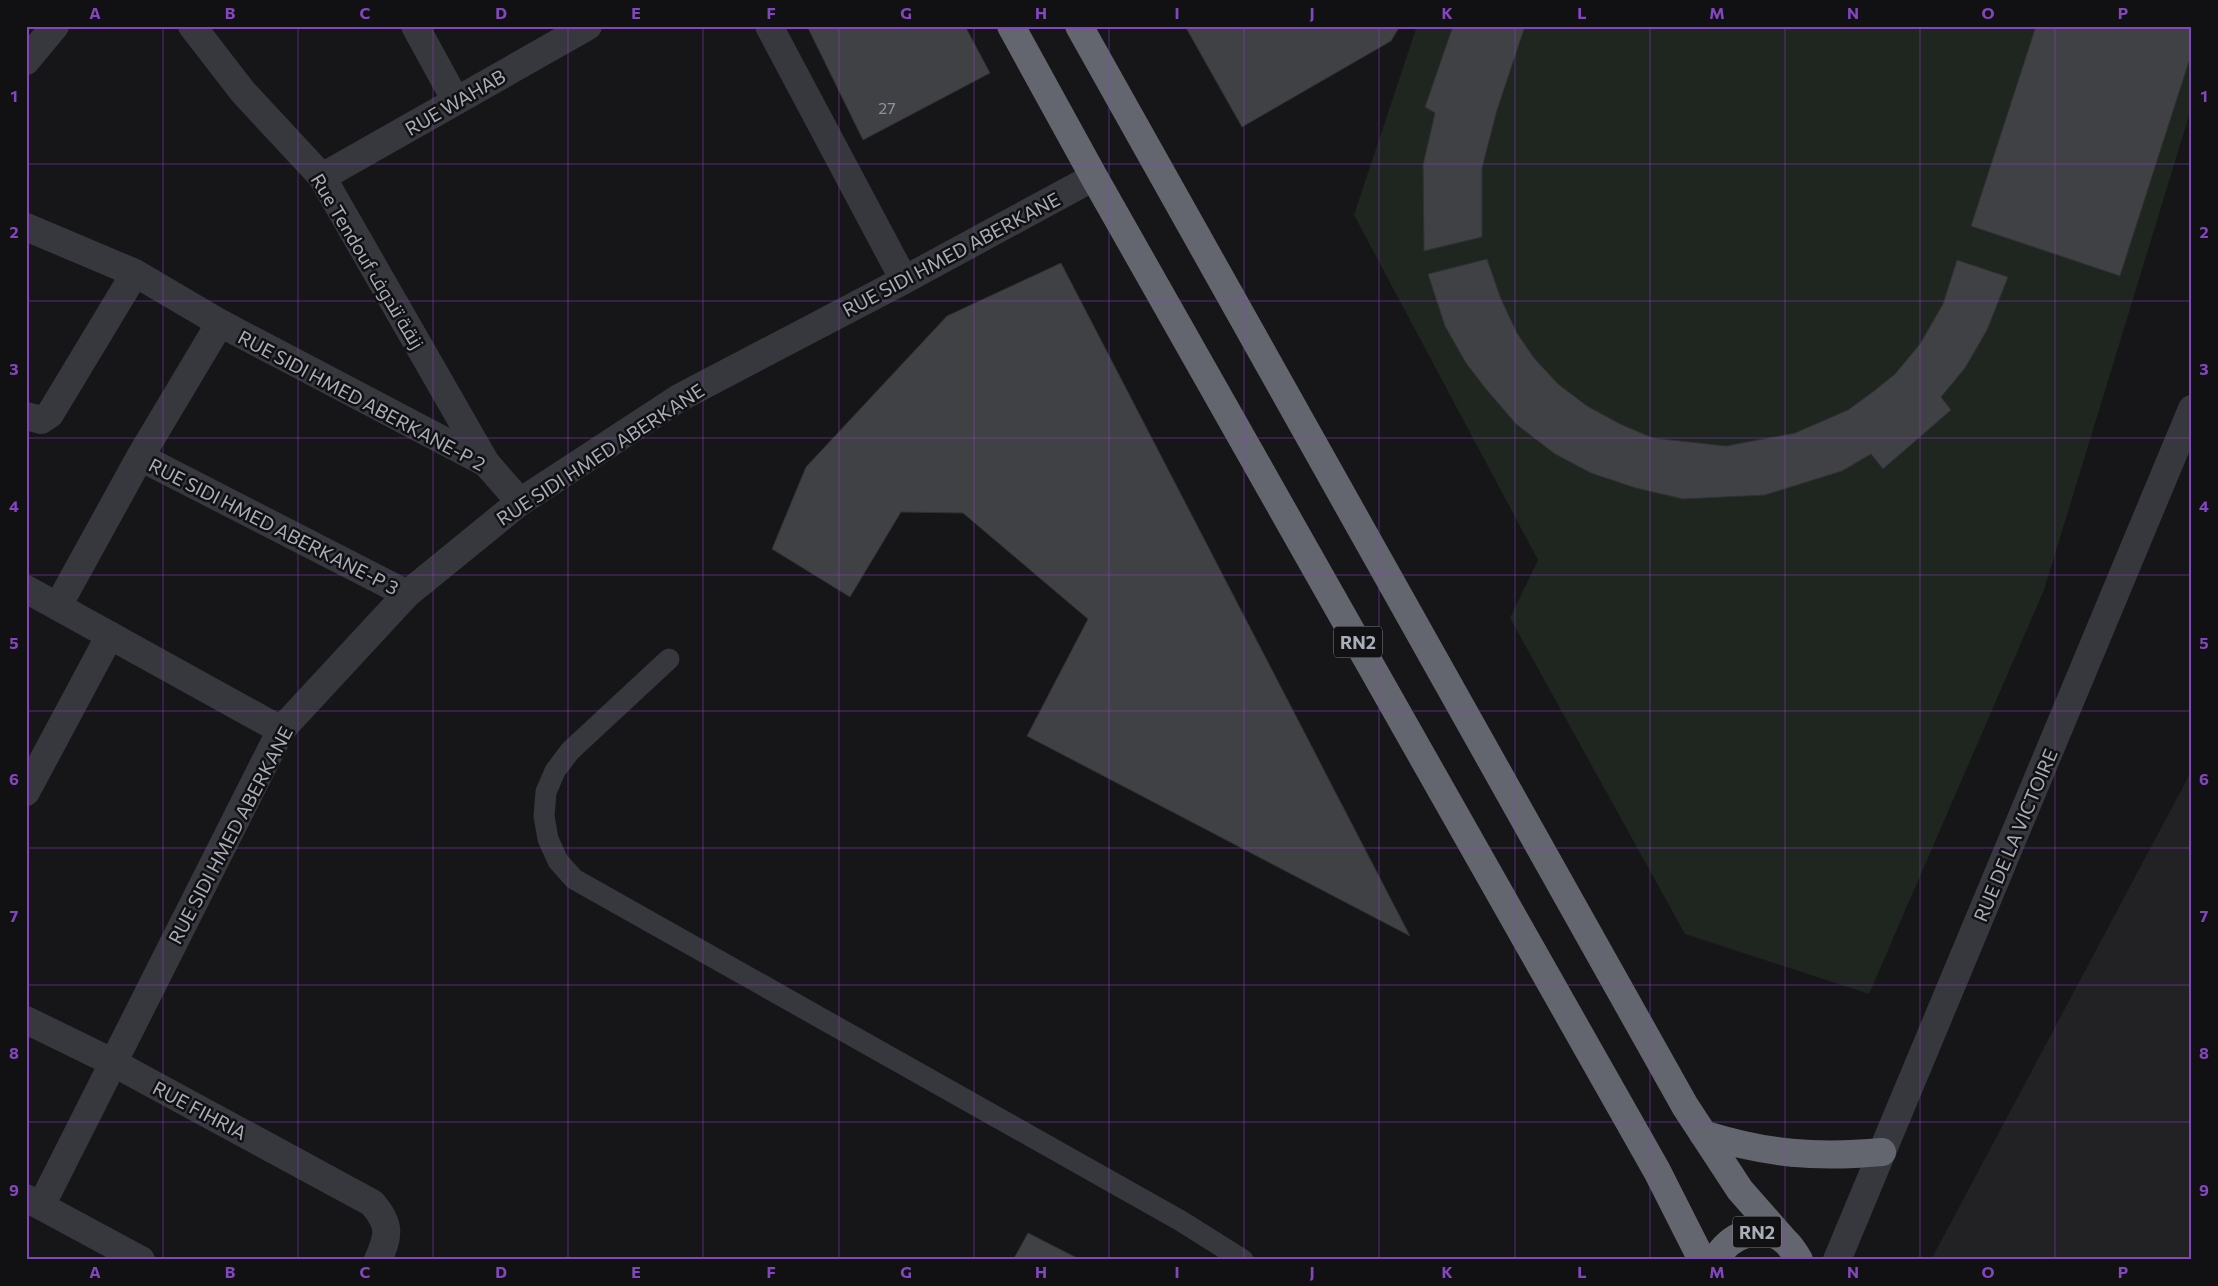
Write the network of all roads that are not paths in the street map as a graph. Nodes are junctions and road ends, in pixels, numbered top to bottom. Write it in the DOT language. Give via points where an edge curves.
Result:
graph roads {
  1 [pos="55,26"];
  2 [pos="192,26"];
  3 [pos="415,26"];
  4 [pos="588,26"];
  5 [pos="769,26"];
  6 [pos="1011,26"];
  7 [pos="1079,26"];
  8 [pos="26,61"];
  9 [pos="456,101"];
  10 [pos="322,177"];
  11 [pos="1094,177"];
  12 [pos="26,228"];
  13 [pos="134,273"];
  14 [pos="904,280"];
  15 [pos="220,323"];
  16 [pos="2192,409"];
  17 [pos="26,416"];
  18 [pos="2185,450"];
  19 [pos="140,457"];
  20 [pos="486,463"];
  21 [pos="520,502"];
  22 [pos="26,589"];
  23 [pos="407,594"];
  24 [pos="58,606"];
  25 [pos="110,635"];
  26 [pos="669,659"];
  27 [pos="281,730"];
  28 [pos="26,792"];
  29 [pos="26,1020"];
  30 [pos="112,1062"];
  31 [pos="1703,1134"];
  32 [pos="1882,1152"];
  33 [pos="34,1202"];
  34 [pos="1792,1250"];
  35 [pos="140,1260"];
  36 [pos="378,1260"];
  37 [pos="1243,1260"];
  38 [pos="1702,1260"];
  39 [pos="1716,1260"];
  40 [pos="1837,1260"];
  1 -- 8 [label="street"];
  2 -- 10 [label="street, Rue Tendouf زنقة تندوف" via="243,92"];
  3 -- 9 [label="street"];
  4 -- 9 [label="street, RUE WAHAB"];
  5 -- 14 [label="street"];
  6 -- 11 [label="highway, RN2"];
  7 -- 31 [label="highway, RN2"];
  9 -- 10 [label="street, RUE WAHAB"];
  10 -- 20 [label="street, Rue Tendouf زنقة تندوف"];
  11 -- 14 [label="street, RUE SIDI HMED ABERKANE"];
  11 -- 38 [label="highway, RN2" via="1657,1171"];
  12 -- 13 [label="street, RUE SIDI HMED ABERKANE-P 2"];
  13 -- 15 [label="street, RUE SIDI HMED ABERKANE-P 2"];
  13 -- 17 [label="street" via="50,414 41,420"];
  14 -- 21 [label="street, RUE SIDI HMED ABERKANE" via="679,398"];
  15 -- 19 [label="street, RUE SIDI HMED ABERKANE-P 2"];
  15 -- 20 [label="street, RUE SIDI HMED ABERKANE-P 2"];
  16 -- 18 [label="street, RUE DE LA VICTOIRE"];
  18 -- 32 [label="street, RUE DE LA VICTOIRE"];
  19 -- 23 [label="street, RUE SIDI HMED ABERKANE-P 3"];
  19 -- 24 [label="street, RUE SIDI HMED ABERKANE-P 2"];
  20 -- 21 [label="street, RUE SIDI HMED ABERKANE-P 2"];
  21 -- 23 [label="street, RUE SIDI HMED ABERKANE"];
  22 -- 24 [label="street"];
  23 -- 27 [label="street, RUE SIDI HMED ABERKANE"];
  24 -- 25 [label="street"];
  25 -- 27 [label="street"];
  25 -- 28 [label="street"];
  26 -- 37 [label="lane" via="555,770 546,792 544,816 548,839 558,861 574,878 1181,1221"];
  27 -- 30 [label="street, RUE SIDI HMED ABERKANE"];
  29 -- 30 [label="street, RUE FIHRIA"];
  30 -- 33 [label="street, RUE SIDI HMED ABERKANE"];
  30 -- 36 [label="street, RUE FIHRIA" via="372,1203 383,1215 388,1232"];
  31 -- 32 [label="highway" via="1737,1145 1808,1156"];
  31 -- 34 [label="highway, RN2" via="1740,1190"];
  32 -- 40 [label="street, RUE DE LA VICTOIRE"];
  33 -- 35 [label="street"];
  34 -- 39 [label="highway, RN2" via="1770,1234 1754,1232 1727,1243"];
}
